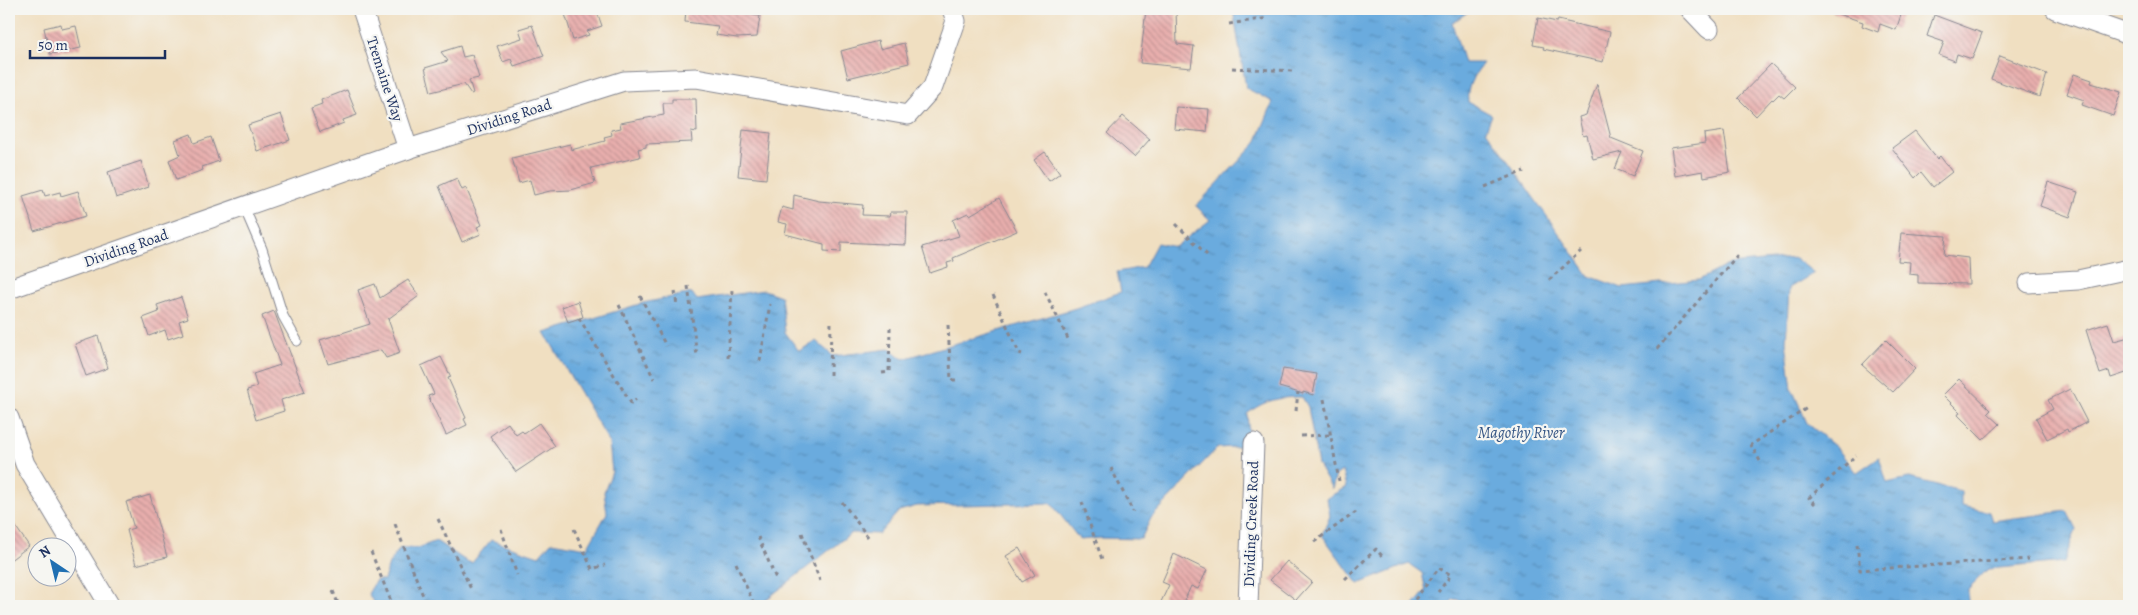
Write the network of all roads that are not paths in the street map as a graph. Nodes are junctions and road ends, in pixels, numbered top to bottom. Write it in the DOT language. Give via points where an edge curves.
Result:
graph roads {
  1 [pos="362,9"];
  2 [pos="952,9"];
  3 [pos="1690,9"];
  4 [pos="2055,9"];
  5 [pos="1709,29"];
  6 [pos="2129,35"];
  7 [pos="408,149"];
  8 [pos="244,207"];
  9 [pos="2129,269"];
  10 [pos="2029,283"];
  11 [pos="9,289"];
  12 [pos="297,341"];
  13 [pos="9,418"];
  14 [pos="1254,443"];
  15 [pos="110,606"];
  16 [pos="1248,606"];
  1 -- 7 [label="street, Tremaine Way"];
  2 -- 7 [label="street, Dividing Road" via="956,21 933,87 908,115 696,78 624,81"];
  3 -- 5 [label="street"];
  4 -- 6 [label="street"];
  7 -- 8 [label="street, Dividing Road"];
  8 -- 11 [label="street, Dividing Road"];
  8 -- 12 [label="lane" via="262,249 283,316"];
  9 -- 10 [label="street" via="2078,280"];
  13 -- 15 [label="street" via="25,464"];
  14 -- 16 [label="street, Dividing Creek Road"];
}
